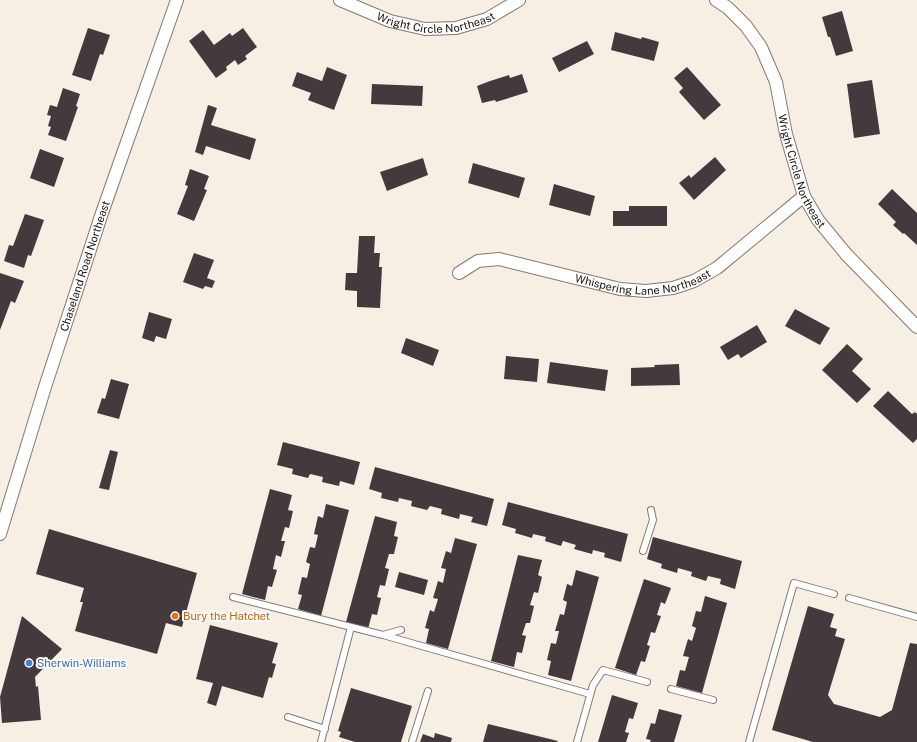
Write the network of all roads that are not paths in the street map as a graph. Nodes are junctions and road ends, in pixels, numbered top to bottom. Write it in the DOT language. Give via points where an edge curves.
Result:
graph roads {
  1 [pos="177,0"];
  2 [pos="519,0"];
  3 [pos="716,0"];
  4 [pos="345,2"];
  5 [pos="804,196"];
  6 [pos="458,273"];
  7 [pos="917,327"];
  8 [pos="651,510"];
  9 [pos="0,534"];
  10 [pos="642,551"];
  11 [pos="834,594"];
  12 [pos="233,597"];
  13 [pos="849,598"];
  14 [pos="917,617"];
  15 [pos="351,627"];
  16 [pos="401,630"];
  17 [pos="383,635"];
  18 [pos="647,682"];
  19 [pos="671,689"];
  20 [pos="428,690"];
  21 [pos="590,694"];
  22 [pos="713,700"];
  23 [pos="288,717"];
  24 [pos="325,729"];
  25 [pos="321,742"];
  26 [pos="412,742"];
  27 [pos="577,742"];
  28 [pos="749,742"];
  1 -- 9 [label="street, Chaseland Road Northeast" via="97,228"];
  2 -- 4 [label="street, Wright Circle Northeast" via="487,19 456,28 432,29 390,21"];
  3 -- 5 [label="street, Wright Circle Northeast" via="746,26 761,47 776,82 786,134"];
  5 -- 6 [label="street, Whispering Lane Northeast" via="717,268 694,281 673,288 646,292 620,289 499,259 478,261"];
  5 -- 7 [label="street, Wright Circle Northeast" via="818,220 846,254"];
  8 -- 10 [label="lane" via="653,520"];
  11 -- 28 [label="lane" via="794,583"];
  12 -- 15 [label="lane"];
  13 -- 14 [label="lane"];
  15 -- 17 [label="lane"];
  15 -- 24 [label="lane"];
  16 -- 17 [label="lane"];
  17 -- 21 [label="lane"];
  18 -- 21 [label="lane" via="603,670"];
  19 -- 22 [label="lane"];
  20 -- 26 [label="lane"];
  21 -- 27 [label="lane"];
  23 -- 24 [label="lane"];
  24 -- 25 [label="lane"];
}
